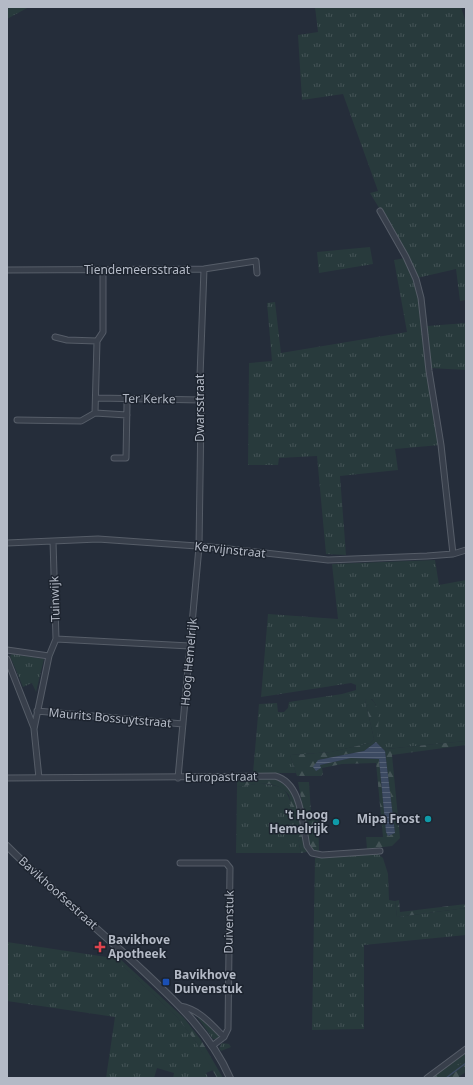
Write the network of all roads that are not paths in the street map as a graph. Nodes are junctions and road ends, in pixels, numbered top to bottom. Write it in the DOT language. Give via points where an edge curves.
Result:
graph roads {
  1 [pos="380,211"];
  2 [pos="204,269"];
  3 [pos="7,270"];
  4 [pos="103,270"];
  5 [pos="257,273"];
  6 [pos="55,337"];
  7 [pos="97,341"];
  8 [pos="97,398"];
  9 [pos="201,400"];
  10 [pos="127,404"];
  11 [pos="95,413"];
  12 [pos="127,415"];
  13 [pos="17,420"];
  14 [pos="114,458"];
  15 [pos="53,541"];
  16 [pos="7,544"];
  17 [pos="199,547"];
  18 [pos="466,550"];
  19 [pos="453,554"];
  20 [pos="56,639"];
  21 [pos="190,646"];
  22 [pos="7,650"];
  23 [pos="49,656"];
  24 [pos="7,659"];
  25 [pos="37,711"];
  26 [pos="183,724"];
  27 [pos="34,729"];
  28 [pos="7,778"];
  29 [pos="39,778"];
  30 [pos="178,778"];
  31 [pos="7,846"];
  32 [pos="380,851"];
  33 [pos="180,863"];
  34 [pos="180,1006"];
  35 [pos="224,1038"];
  36 [pos="212,1046"];
  37 [pos="466,1049"];
  38 [pos="230,1078"];
  39 [pos="428,1078"];
  1 -- 19 [label="street" via="406,256 421,298 429,371 442,445"];
  2 -- 4 [label="street, Tiendemeersstraat"];
  2 -- 5 [label="street, Tiendemeersstraat" via="256,261"];
  2 -- 9 [label="street, Dwarsstraat"];
  3 -- 4 [label="street, Tiendemeersstraat"];
  4 -- 7 [label="street" via="103,332"];
  6 -- 7 [label="street"];
  7 -- 8 [label="street"];
  8 -- 9 [label="street, Ter Kerke"];
  8 -- 11 [label="street"];
  9 -- 17 [label="street, Dwarsstraat"];
  10 -- 12 [label="street, Ter Kerke"];
  11 -- 12 [label="street, Ter Kerke"];
  11 -- 13 [label="street, Ter Kerke" via="81,421"];
  12 -- 14 [label="street, Ter Kerke" via="126,458"];
  15 -- 16 [label="street, Kervijnstraat"];
  15 -- 17 [label="street, Kervijnstraat" via="98,539"];
  15 -- 20 [label="street, Tuinwijk"];
  17 -- 19 [label="street, Kervijnstraat" via="328,560"];
  17 -- 21 [label="street, Hoog Hemelrijk"];
  18 -- 19 [label="street, Kervijnstraat"];
  20 -- 21 [label="street"];
  20 -- 23 [label="street, Tuinwijk"];
  21 -- 26 [label="street, Hoog Hemelrijk"];
  22 -- 23 [label="street"];
  23 -- 25 [label="street, Tuinwijk"];
  24 -- 27 [label="street, Tuinwijk"];
  25 -- 26 [label="street, Maurits Bossuytstraat"];
  25 -- 27 [label="street, Tuinwijk"];
  26 -- 30 [label="street, Hoog Hemelrijk"];
  27 -- 29 [label="street, Tuinwijk"];
  28 -- 29 [label="street, Europastraat"];
  29 -- 30 [label="street, Europastraat"];
  30 -- 32 [label="street, Europastraat" via="276,776 284,779 296,794 307,846 312,853 322,855"];
  31 -- 34 [label="street, Bavikhoofsestraat"];
  33 -- 35 [label="street, Duivenstuk" via="226,863 230,868 228,1029"];
  34 -- 35 [label="street, Bavikhoofsestraat" via="197,1012"];
  34 -- 36 [label="street, Bavikhoofsestraat"];
  35 -- 36 [label="street"];
  36 -- 38 [label="street, Bavikhoofsestraat"];
  37 -- 39 [label="street"];
}
